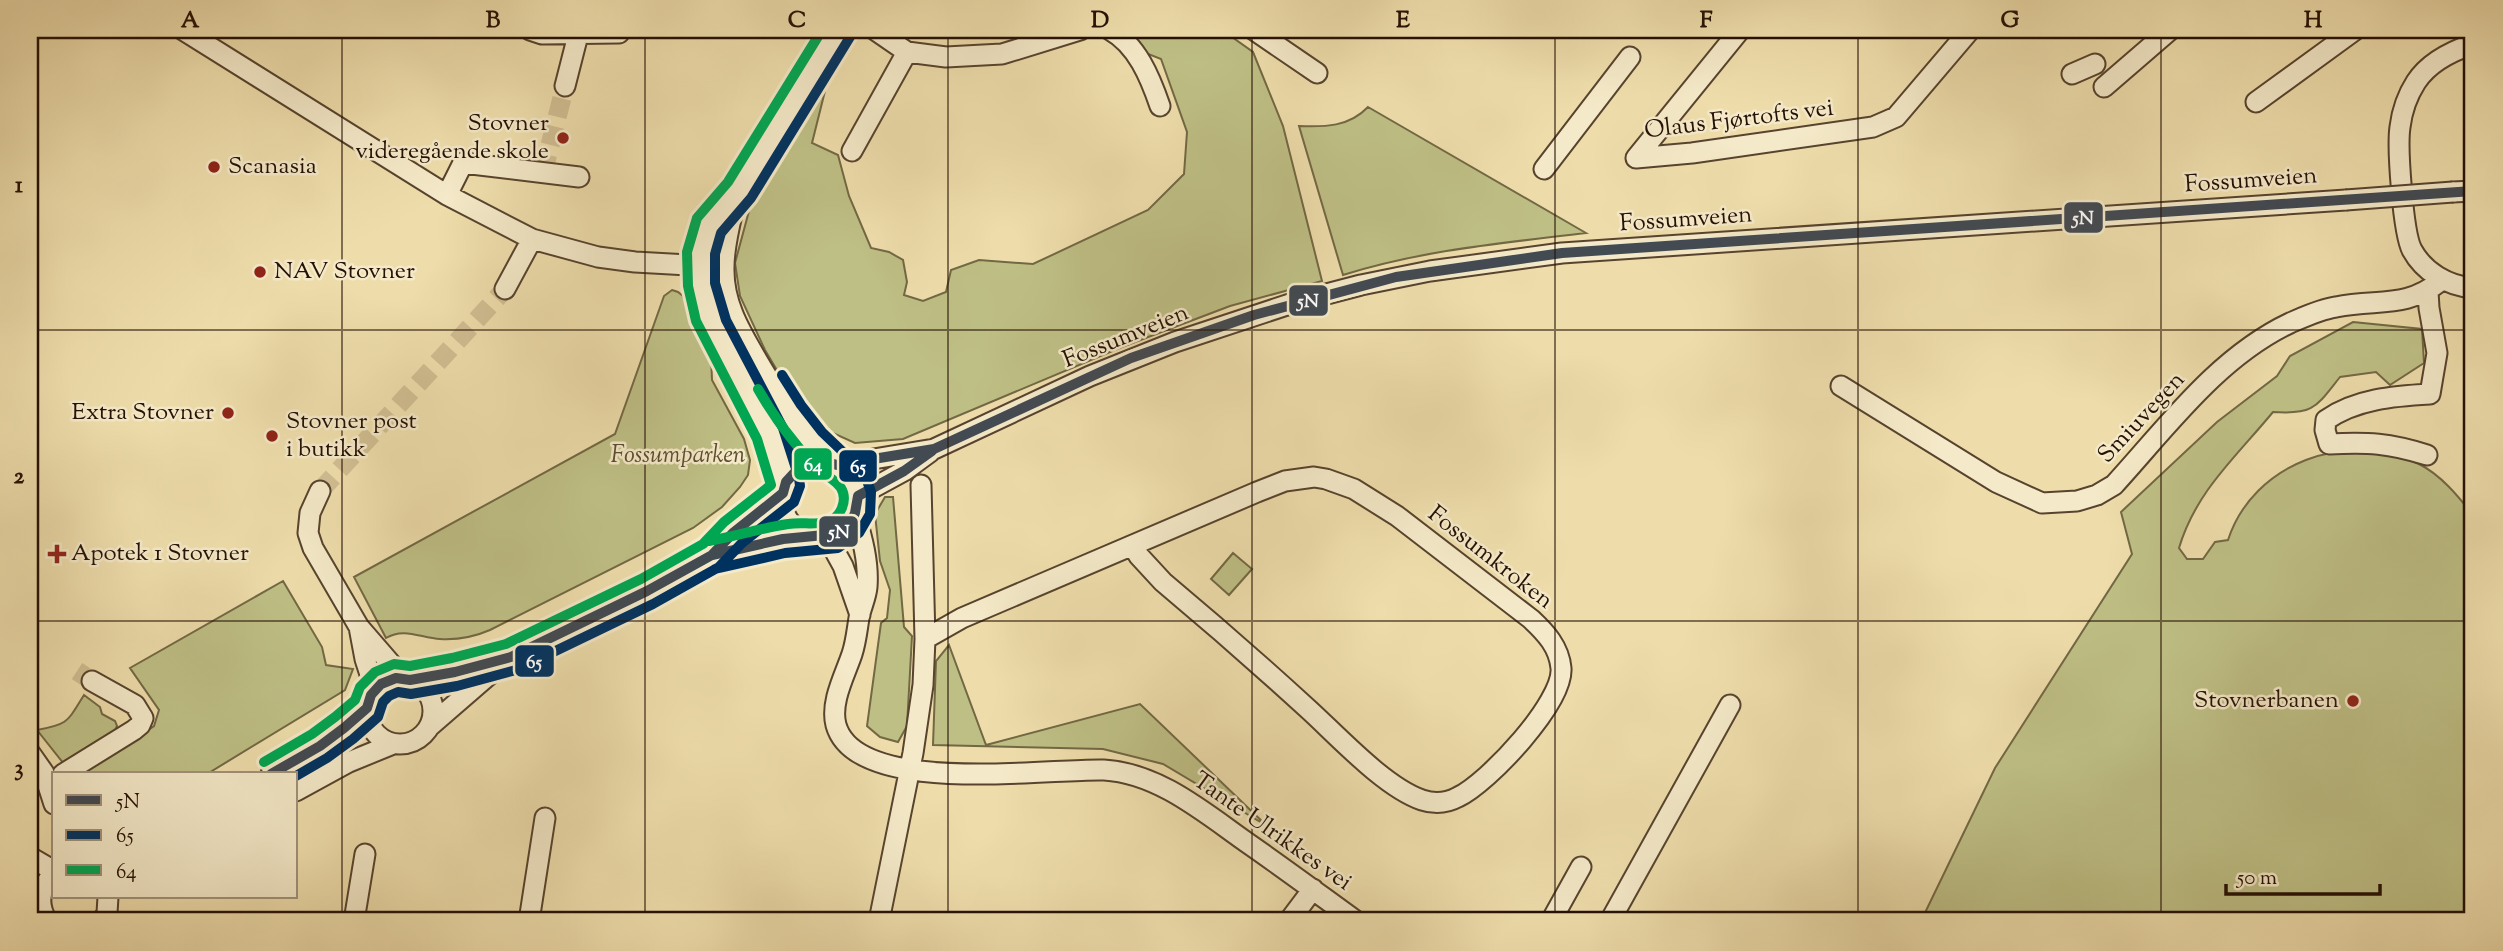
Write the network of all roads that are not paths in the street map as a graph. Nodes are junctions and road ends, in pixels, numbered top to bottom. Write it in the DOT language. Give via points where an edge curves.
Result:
graph roads {
  1 [pos="183,30"];
  2 [pos="530,30"];
  3 [pos="838,30"];
  4 [pos="875,30"];
  5 [pos="1080,30"];
  6 [pos="1110,30"];
  7 [pos="1254,30"];
  8 [pos="1740,30"];
  9 [pos="1969,30"];
  10 [pos="2170,30"];
  11 [pos="2355,30"];
  12 [pos="619,33"];
  13 [pos="578,35"];
  14 [pos="2473,44"];
  15 [pos="907,52"];
  16 [pos="1630,57"];
  17 [pos="2095,64"];
  18 [pos="1317,73"];
  19 [pos="2072,74"];
  20 [pos="565,86"];
  21 [pos="2104,87"];
  22 [pos="2256,102"];
  23 [pos="1160,106"];
  24 [pos="852,151"];
  25 [pos="1544,169"];
  26 [pos="579,177"];
  27 [pos="2473,191"];
  28 [pos="737,192"];
  29 [pos="447,195"];
  30 [pos="532,239"];
  31 [pos="700,266"];
  32 [pos="724,267"];
  33 [pos="2435,285"];
  34 [pos="2473,288"];
  35 [pos="505,289"];
  36 [pos="1841,386"];
  37 [pos="934,449"];
  38 [pos="2427,456"];
  39 [pos="835,464"];
  40 [pos="920,485"];
  41 [pos="785,488"];
  42 [pos="320,491"];
  43 [pos="857,505"];
  44 [pos="818,536"];
  45 [pos="1133,546"];
  46 [pos="712,555"];
  47 [pos="860,615"];
  48 [pos="359,627"];
  49 [pos="925,639"];
  50 [pos="511,657"];
  51 [pos="407,679"];
  52 [pos="92,681"];
  53 [pos="371,699"];
  54 [pos="1730,705"];
  55 [pos="430,726"];
  56 [pos="393,744"];
  57 [pos="30,753"];
  58 [pos="910,770"];
  59 [pos="66,772"];
  60 [pos="274,772"];
  61 [pos="52,776"];
  62 [pos="298,790"];
  63 [pos="545,818"];
  64 [pos="365,854"];
  65 [pos="30,857"];
  66 [pos="1581,866"];
  67 [pos="52,872"];
  68 [pos="52,875"];
  69 [pos="1313,889"];
  70 [pos="37,892"];
  71 [pos="30,917"];
  72 [pos="47,921"];
  73 [pos="354,921"];
  74 [pos="529,921"];
  75 [pos="879,921"];
  76 [pos="1289,921"];
  77 [pos="1356,921"];
  78 [pos="1551,921"];
  79 [pos="1610,921"];
  1 -- 29 [label="street"];
  2 -- 13 [label="street"];
  3 -- 28 [label="street"];
  4 -- 15 [label="street"];
  5 -- 15 [label="street" via="1002,54 946,57"];
  6 -- 23 [label="street" via="1122,36 1149,75"];
  7 -- 18 [label="street"];
  8 -- 9 [label="street, Olaus Fjørtofts vei" via="1636,158 1873,127 1896,117"];
  10 -- 21 [label="street"];
  11 -- 22 [label="street"];
  12 -- 13 [label="street"];
  13 -- 20 [label="street"];
  14 -- 33 [label="street" via="2435,61 2417,80 2399,131 2404,229"];
  15 -- 24 [label="street"];
  16 -- 25 [label="street"];
  17 -- 19 [label="street"];
  26 -- 29 [label="street" via="463,163"];
  27 -- 37 [label="street, Fossumveien, bridge" via="1562,253 1475,264 1361,285 1242,318 1131,358"];
  28 -- 31 [label="street" via="715,214 702,243"];
  28 -- 32 [label="street"];
  29 -- 30 [label="street"];
  30 -- 31 [label="street" via="598,257"];
  30 -- 35 [label="street"];
  31 -- 32 [label="street"];
  31 -- 41 [label="street" via="713,326 763,418"];
  32 -- 39 [label="street" via="726,291 740,330 793,420"];
  33 -- 34 [label="street"];
  33 -- 36 [label="street, Smiuvegen" via="2408,300 2335,307 2290,323 2235,356 2114,485 2077,501 2042,503 1996,482"];
  33 -- 38 [label="street" via="2429,308 2437,352 2430,394 2390,396 2340,410 2326,419 2325,430 2329,444 2393,445"];
  37 -- 39 [label="street, Fossumveien"];
  37 -- 43 [label="street, Fossumveien"];
  39 -- 41 [label="street, Fossumveien" via="806,464"];
  39 -- 43 [label="street" via="852,478"];
  40 -- 49 [label="street"];
  41 -- 44 [label="street" via="791,524"];
  41 -- 46 [label="street, Fossumveien"];
  42 -- 48 [label="street" via="310,513 309,533"];
  43 -- 44 [label="street, Fossumveien" via="844,529"];
  43 -- 47 [label="street, Tante Ulrikkes vei" via="867,575"];
  44 -- 46 [label="street, Fossumveien"];
  44 -- 47 [label="street" via="843,566"];
  45 -- 45 [label="street, Fossumkroken" via="1278,484 1326,479 1354,489 1397,516 1531,619 1553,643 1561,669 1559,683 1540,718 1481,781 1445,802 1422,800 1349,747 1163,582"];
  45 -- 49 [label="street, Fossumkroken" via="962,618"];
  46 -- 50 [label="street, Fossumveien"];
  47 -- 58 [label="street, Tante Ulrikkes vei" via="839,693 836,725 846,744 859,755"];
  48 -- 51 [label="street"];
  48 -- 53 [label="street"];
  49 -- 58 [label="street"];
  50 -- 51 [label="street, Fossumveien"];
  50 -- 55 [label="street, Fossumveien"];
  51 -- 53 [label="street" via="388,680"];
  51 -- 55 [label="street" via="429,695 433,710"];
  52 -- 59 [label="street" via="135,705 143,718 134,730"];
  53 -- 56 [label="street" via="370,727"];
  53 -- 60 [label="street" via="333,737"];
  54 -- 79 [label="street"];
  55 -- 56 [label="street" via="414,741"];
  56 -- 62 [label="street"];
  57 -- 61 [label="street"];
  58 -- 69 [label="street, Tante Ulrikkes vei" via="963,775 1106,770 1142,779 1182,797"];
  58 -- 75 [label="street"];
  63 -- 74 [label="street"];
  64 -- 73 [label="street"];
  65 -- 67 [label="street"];
  66 -- 78 [label="street"];
  68 -- 70 [label="street"];
  69 -- 76 [label="street"];
  69 -- 77 [label="street, Tante Ulrikkes vei"];
  70 -- 71 [label="street"];
  70 -- 72 [label="street"];
}
